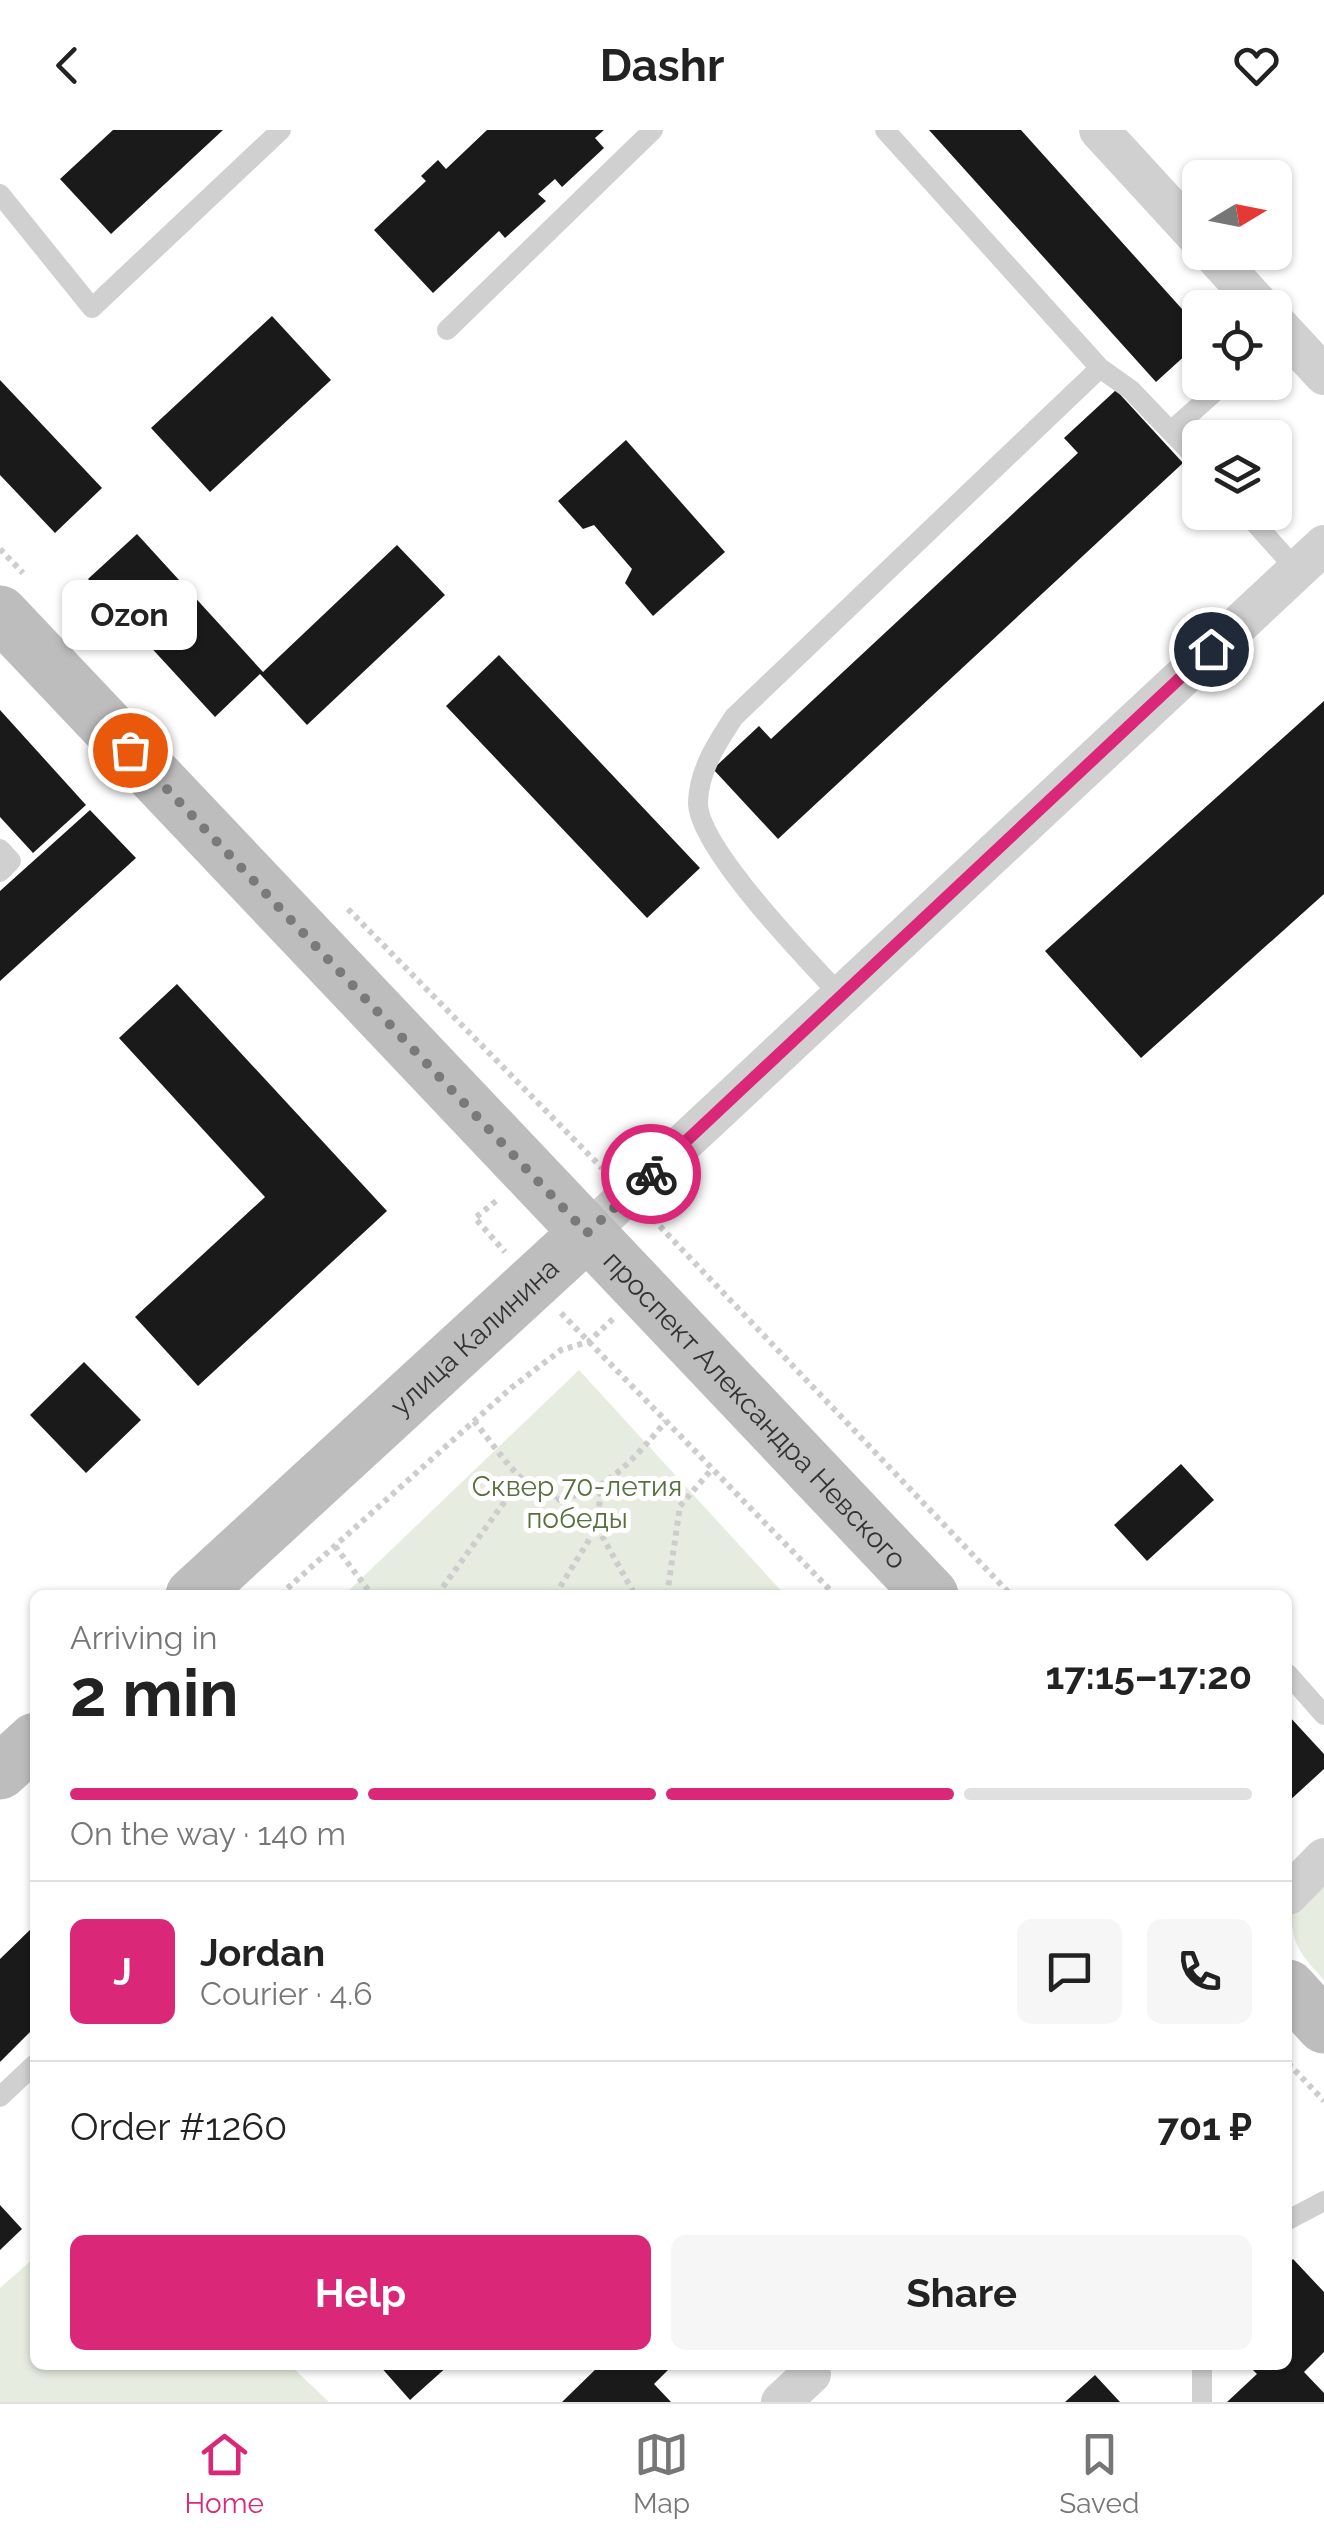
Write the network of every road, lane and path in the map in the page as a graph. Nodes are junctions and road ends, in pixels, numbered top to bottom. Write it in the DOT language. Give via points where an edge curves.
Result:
graph roads {
  1 [pos="280,130"];
  2 [pos="653,130"];
  3 [pos="886,130"];
  4 [pos="1099,130"];
  5 [pos="0,194"];
  6 [pos="1182,220"];
  7 [pos="1227,270"];
  8 [pos="1244,290"];
  9 [pos="447,330"];
  10 [pos="1292,343"];
  11 [pos="1100,368"];
  12 [pos="1324,375"];
  13 [pos="1206,400"];
  14 [pos="1172,430"];
  15 [pos="1182,441"];
  16 [pos="1271,530"];
  17 [pos="1310,557"];
  18 [pos="0,614"];
  19 [pos="0,849"];
  20 [pos="0,872"];
  21 [pos="841,996"];
  22 [pos="587,1233"];
  23 [pos="682,1252"];
  24 [pos="474,1421"];
  25 [pos="666,1421"];
  26 [pos="712,1469"];
  27 [pos="522,1479"];
  28 [pos="602,1489"];
  29 [pos="556,1497"];
  30 [pos="597,1526"];
  31 [pos="335,1546"];
  32 [pos="197,1590"];
  33 [pos="286,1590"];
  34 [pos="368,1590"];
  35 [pos="440,1590"];
  36 [pos="558,1590"];
  37 [pos="632,1590"];
  38 [pos="669,1590"];
  39 [pos="830,1590"];
  40 [pos="926,1590"];
  41 [pos="1006,1590"];
  42 [pos="1292,1678"];
  43 [pos="1324,1714"];
  44 [pos="30,1745"];
  45 [pos="0,1772"];
  46 [pos="1324,1858"];
  47 [pos="1292,1890"];
  48 [pos="1292,1991"];
  49 [pos="1324,2026"];
  50 [pos="1292,2067"];
  51 [pos="30,2069"];
  52 [pos="0,2097"];
  53 [pos="1324,2101"];
  54 [pos="1324,2201"];
  55 [pos="1292,2218"];
  56 [pos="1202,2370"];
  57 [pos="811,2374"];
  58 [pos="781,2402"];
  59 [pos="1202,2402"];
  1 -- 5 [label="lane" via="92,308"];
  2 -- 9 [label="lane"];
  3 -- 11 [label="lane"];
  4 -- 6 [label="street"];
  7 -- 8 [label="street"];
  10 -- 12 [label="street"];
  11 -- 14 [label="lane"];
  11 -- 21 [label="lane" via="734,717 708,756 697,806 714,840 747,893"];
  13 -- 14 [label="lane"];
  14 -- 15 [label="lane"];
  16 -- 17 [label="lane"];
  17 -- 21 [label="street, улица Калинина"];
  18 -- 22 [label="main road, проспект Александра Невского"];
  19 -- 20 [label="lane" via="11,862"];
  21 -- 22 [label="street, улица Калинина"];
  22 -- 32 [label="main road, улица Калинина"];
  22 -- 40 [label="main road, проспект Александра Невского"];
  23 -- 41 [label="path"];
  24 -- 25 [label="path" via="560,1350 588,1342"];
  24 -- 27 [label="path"];
  24 -- 31 [label="path"];
  25 -- 26 [label="path"];
  25 -- 28 [label="path"];
  26 -- 38 [label="path" via="680,1506"];
  26 -- 39 [label="path"];
  27 -- 29 [label="path"];
  27 -- 35 [label="path"];
  28 -- 29 [label="path"];
  28 -- 30 [label="path"];
  29 -- 30 [label="path"];
  30 -- 36 [label="path"];
  30 -- 37 [label="path"];
  31 -- 33 [label="path"];
  31 -- 34 [label="path"];
  42 -- 43 [label="lane"];
  44 -- 45 [label="main road"];
  46 -- 47 [label="street"];
  48 -- 49 [label="main road"];
  50 -- 53 [label="path"];
  51 -- 52 [label="lane"];
  54 -- 55 [label="lane"];
  56 -- 59 [label="lane"];
  57 -- 58 [label="street"];
}
